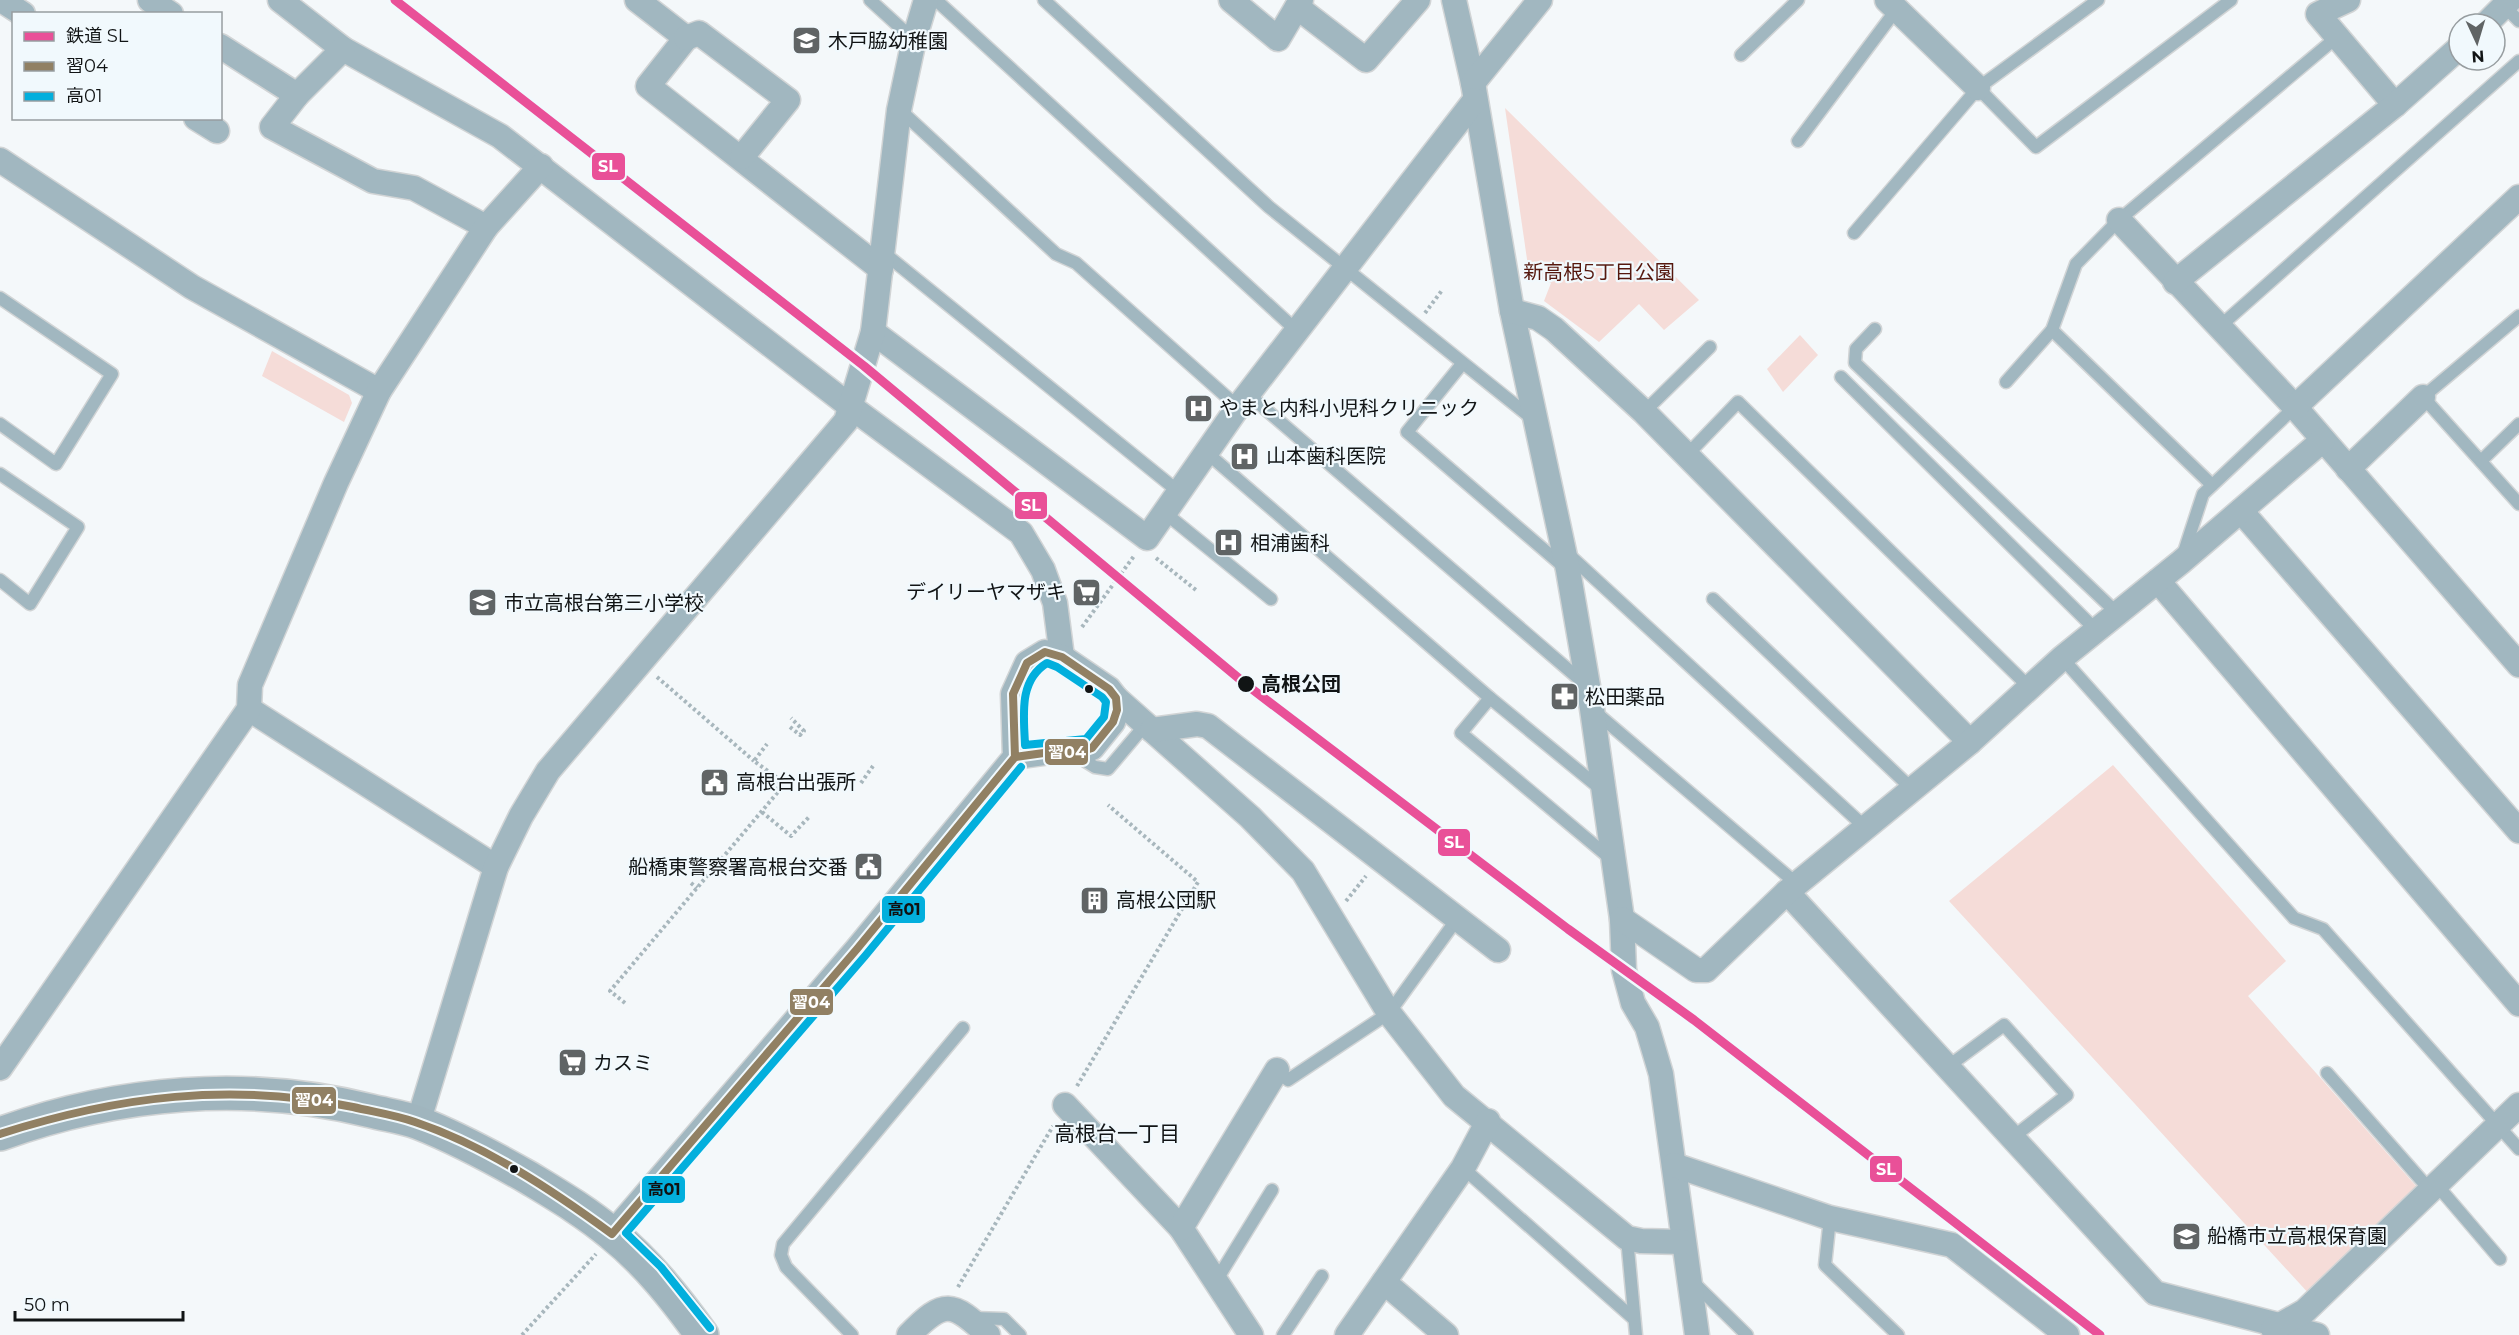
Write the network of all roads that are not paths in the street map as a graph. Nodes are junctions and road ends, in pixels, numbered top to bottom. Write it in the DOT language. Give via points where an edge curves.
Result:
graph roads {
  1 [pos="1,0"];
  2 [pos="150,0"];
  3 [pos="280,0"];
  4 [pos="637,0"];
  5 [pos="870,0"];
  6 [pos="926,0"];
  7 [pos="936,0"];
  8 [pos="1044,0"];
  9 [pos="1231,0"];
  10 [pos="1418,0"];
  11 [pos="1454,0"];
  12 [pos="1540,0"];
  13 [pos="1798,0"];
  14 [pos="2098,0"];
  15 [pos="2231,0"];
  16 [pos="2348,0"];
  17 [pos="1299,3"];
  18 [pos="1890,3"];
  19 [pos="20,12"];
  20 [pos="168,12"];
  21 [pos="686,38"];
  22 [pos="2337,38"];
  23 [pos="914,40"];
  24 [pos="222,47"];
  25 [pos="343,49"];
  26 [pos="1741,55"];
  27 [pos="2447,59"];
  28 [pos="2519,61"];
  29 [pos="1978,88"];
  30 [pos="1474,91"];
  31 [pos="297,95"];
  32 [pos="2395,105"];
  33 [pos="899,110"];
  34 [pos="199,120"];
  35 [pos="217,132"];
  36 [pos="1798,141"];
  37 [pos="742,157"];
  38 [pos="0,160"];
  39 [pos="541,166"];
  40 [pos="2519,197"];
  41 [pos="2119,220"];
  42 [pos="486,227"];
  43 [pos="1854,233"];
  44 [pos="882,261"];
  45 [pos="1346,268"];
  46 [pos="2175,282"];
  47 [pos="0,298"];
  48 [pos="1512,311"];
  49 [pos="2519,316"];
  50 [pos="2218,328"];
  51 [pos="1875,329"];
  52 [pos="2052,330"];
  53 [pos="1297,331"];
  54 [pos="873,332"];
  55 [pos="1710,347"];
  56 [pos="1462,364"];
  57 [pos="1841,377"];
  58 [pos="2006,382"];
  59 [pos="379,391"];
  60 [pos="2423,397"];
  61 [pos="1244,401"];
  62 [pos="851,407"];
  63 [pos="2295,407"];
  64 [pos="1644,412"];
  65 [pos="1535,421"];
  66 [pos="0,424"];
  67 [pos="2519,424"];
  68 [pos="2323,440"];
  69 [pos="1206,452"];
  70 [pos="1686,456"];
  71 [pos="2481,460"];
  72 [pos="2348,469"];
  73 [pos="0,474"];
  74 [pos="2212,484"];
  75 [pos="1179,492"];
  76 [pos="2519,504"];
  77 [pos="2241,511"];
  78 [pos="1165,513"];
  79 [pos="1565,560"];
  80 [pos="2181,562"];
  81 [pos="0,580"];
  82 [pos="2158,581"];
  83 [pos="1271,599"];
  84 [pos="1713,599"];
  85 [pos="2118,613"];
  86 [pos="2096,630"];
  87 [pos="1054,654"];
  88 [pos="2062,658"];
  89 [pos="2519,666"];
  90 [pos="1586,685"];
  91 [pos="2030,688"];
  92 [pos="1116,698"];
  93 [pos="1490,698"];
  94 [pos="249,709"];
  95 [pos="1592,709"];
  96 [pos="1149,727"];
  97 [pos="1016,733"];
  98 [pos="1970,742"];
  99 [pos="1061,752"];
  100 [pos="1015,757"];
  101 [pos="1912,789"];
  102 [pos="1605,793"];
  103 [pos="1867,829"];
  104 [pos="2519,831"];
  105 [pos="1614,862"];
  106 [pos="496,867"];
  107 [pos="1792,888"];
  108 [pos="1457,919"];
  109 [pos="1622,919"];
  110 [pos="1498,950"];
  111 [pos="2519,1004"];
  112 [pos="1389,1013"];
  113 [pos="963,1028"];
  114 [pos="0,1068"];
  115 [pos="1946,1068"];
  116 [pos="1277,1071"];
  117 [pos="2327,1073"];
  118 [pos="1065,1105"];
  119 [pos="2519,1105"];
  120 [pos="1488,1121"];
  121 [pos="418,1123"];
  122 [pos="2499,1124"];
  123 [pos="0,1134"];
  124 [pos="2012,1138"];
  125 [pos="2519,1149"];
  126 [pos="1674,1165"];
  127 [pos="1463,1168"];
  128 [pos="2433,1187"];
  129 [pos="1272,1190"];
  130 [pos="1830,1218"];
  131 [pos="1181,1228"];
  132 [pos="1627,1238"];
  133 [pos="605,1242"];
  134 [pos="1683,1242"];
  135 [pos="2500,1258"];
  136 [pos="1322,1276"];
  137 [pos="1690,1279"];
  138 [pos="1216,1281"];
  139 [pos="1384,1282"];
  140 [pos="970,1318"];
  141 [pos="1634,1319"];
  142 [pos="2272,1330"];
  143 [pos="702,1335"];
  144 [pos="852,1335"];
  145 [pos="909,1335"];
  146 [pos="988,1335"];
  147 [pos="1020,1335"];
  148 [pos="1251,1335"];
  149 [pos="1283,1335"];
  150 [pos="1347,1335"];
  151 [pos="1446,1335"];
  152 [pos="1636,1335"];
  153 [pos="1697,1335"];
  154 [pos="1747,1335"];
  155 [pos="1898,1335"];
  156 [pos="2067,1335"];
  157 [pos="2318,1335"];
  1 -- 19 [label="street"];
  2 -- 20 [label="street"];
  3 -- 25 [label="street"];
  4 -- 21 [label="street"];
  5 -- 23 [label="lane"];
  6 -- 23 [label="street"];
  7 -- 53 [label="lane"];
  8 -- 45 [label="lane" via="1269,207"];
  9 -- 17 [label="street" via="1278,39"];
  10 -- 17 [label="street" via="1366,60"];
  11 -- 30 [label="street"];
  12 -- 30 [label="street"];
  13 -- 26 [label="lane"];
  14 -- 29 [label="lane"];
  15 -- 29 [label="lane" via="2036,147"];
  16 -- 22 [label="street" via="2319,14"];
  18 -- 29 [label="street"];
  18 -- 36 [label="lane"];
  21 -- 37 [label="street" via="648,86"];
  21 -- 37 [label="street" via="699,33 788,100"];
  22 -- 32 [label="street"];
  22 -- 41 [label="lane"];
  23 -- 33 [label="street"];
  24 -- 31 [label="street"];
  25 -- 31 [label="street"];
  25 -- 39 [label="street" via="500,136"];
  27 -- 32 [label="street"];
  28 -- 50 [label="lane"];
  29 -- 43 [label="lane"];
  30 -- 45 [label="street"];
  30 -- 48 [label="street"];
  31 -- 42 [label="street" via="272,127 373,182 414,188"];
  32 -- 46 [label="street"];
  33 -- 44 [label="street"];
  33 -- 61 [label="lane" via="1056,254 1076,263"];
  34 -- 35 [label="street"];
  37 -- 44 [label="street"];
  38 -- 59 [label="street" via="192,287"];
  39 -- 42 [label="street"];
  39 -- 62 [label="street"];
  40 -- 63 [label="street"];
  41 -- 46 [label="street"];
  41 -- 52 [label="lane" via="2076,264"];
  42 -- 59 [label="street"];
  44 -- 54 [label="street"];
  44 -- 75 [label="lane"];
  45 -- 53 [label="street"];
  45 -- 56 [label="lane"];
  46 -- 50 [label="street"];
  47 -- 66 [label="lane" via="112,374 56,464"];
  48 -- 64 [label="street" via="1538,318 1554,329"];
  48 -- 65 [label="street"];
  49 -- 60 [label="lane"];
  50 -- 63 [label="street"];
  51 -- 85 [label="lane" via="1856,349 1855,363"];
  52 -- 58 [label="lane"];
  52 -- 74 [label="lane"];
  53 -- 61 [label="street"];
  54 -- 62 [label="street"];
  54 -- 78 [label="street" via="1144,542"];
  55 -- 64 [label="lane"];
  56 -- 65 [label="lane"];
  56 -- 79 [label="lane" via="1407,432"];
  57 -- 86 [label="lane"];
  59 -- 94 [label="street" via="250,685"];
  60 -- 71 [label="lane"];
  60 -- 72 [label="street"];
  61 -- 69 [label="street"];
  61 -- 90 [label="lane"];
  62 -- 87 [label="street" via="1021,533 1068,628"];
  62 -- 106 [label="street" via="846,420 548,771"];
  63 -- 68 [label="street"];
  63 -- 74 [label="lane"];
  64 -- 70 [label="street"];
  65 -- 79 [label="street"];
  67 -- 71 [label="lane"];
  68 -- 72 [label="street"];
  68 -- 77 [label="street"];
  69 -- 75 [label="street"];
  69 -- 93 [label="lane"];
  70 -- 91 [label="lane" via="1738,402"];
  70 -- 98 [label="street"];
  71 -- 76 [label="lane"];
  72 -- 89 [label="street"];
  73 -- 81 [label="lane" via="78,526 30,603"];
  74 -- 80 [label="lane" via="2203,494"];
  75 -- 78 [label="street"];
  77 -- 80 [label="street"];
  77 -- 104 [label="street"];
  78 -- 83 [label="lane"];
  79 -- 90 [label="street"];
  79 -- 103 [label="lane"];
  80 -- 82 [label="street"];
  82 -- 85 [label="street"];
  82 -- 111 [label="street"];
  84 -- 101 [label="lane"];
  85 -- 86 [label="street"];
  86 -- 88 [label="street"];
  87 -- 92 [label="street" via="1109,689"];
  87 -- 97 [label="street" via="1027,663 1013,694"];
  88 -- 91 [label="street"];
  88 -- 122 [label="lane" via="2294,918 2323,929"];
  90 -- 95 [label="street"];
  91 -- 98 [label="street"];
  92 -- 96 [label="street"];
  92 -- 99 [label="street" via="1113,723 1092,748"];
  93 -- 102 [label="lane"];
  93 -- 105 [label="lane" via="1461,733"];
  94 -- 106 [label="street"];
  94 -- 114 [label="street"];
  95 -- 102 [label="street"];
  95 -- 107 [label="lane"];
  96 -- 99 [label="lane" via="1108,769"];
  96 -- 108 [label="street" via="1208,726"];
  96 -- 112 [label="street" via="1250,817 1303,871"];
  97 -- 99 [label="street" via="1032,744"];
  97 -- 100 [label="street"];
  98 -- 101 [label="street"];
  99 -- 100 [label="street"];
  100 -- 133 [label="street" via="857,949"];
  101 -- 103 [label="street"];
  102 -- 105 [label="street"];
  103 -- 107 [label="street"];
  105 -- 109 [label="street"];
  106 -- 121 [label="street"];
  107 -- 109 [label="street" via="1706,970 1696,970"];
  107 -- 115 [label="street"];
  108 -- 110 [label="street"];
  108 -- 112 [label="lane"];
  109 -- 126 [label="street" via="1624,970 1661,1074"];
  112 -- 116 [label="lane" via="1288,1080"];
  112 -- 120 [label="street" via="1454,1096"];
  113 -- 144 [label="lane" via="783,1244 781,1255 786,1267"];
  115 -- 124 [label="street"];
  115 -- 124 [label="lane" via="2004,1025 2067,1095"];
  116 -- 131 [label="street"];
  117 -- 128 [label="lane"];
  118 -- 131 [label="street"];
  119 -- 122 [label="street"];
  120 -- 127 [label="street"];
  120 -- 132 [label="street"];
  121 -- 123 [label="street" via="327,1100 195,1094 108,1104"];
  121 -- 133 [label="street" via="506,1165 574,1205"];
  122 -- 125 [label="lane"];
  122 -- 128 [label="street"];
  124 -- 142 [label="street" via="2155,1293"];
  126 -- 130 [label="street"];
  126 -- 134 [label="street"];
  127 -- 139 [label="street"];
  127 -- 141 [label="lane"];
  128 -- 135 [label="lane"];
  128 -- 142 [label="street" via="2305,1311"];
  129 -- 138 [label="lane"];
  130 -- 155 [label="lane" via="1825,1265"];
  130 -- 156 [label="street" via="1952,1245"];
  131 -- 138 [label="street"];
  132 -- 134 [label="street"];
  132 -- 141 [label="lane"];
  133 -- 143 [label="street" via="653,1274"];
  134 -- 137 [label="street"];
  136 -- 149 [label="lane"];
  137 -- 153 [label="street"];
  137 -- 154 [label="lane"];
  138 -- 148 [label="street"];
  139 -- 150 [label="street"];
  139 -- 151 [label="street"];
  140 -- 145 [label="street" via="959,1310 936,1310"];
  140 -- 146 [label="street"];
  140 -- 147 [label="lane" via="1004,1319"];
  141 -- 152 [label="lane"];
  142 -- 157 [label="street"];
}
